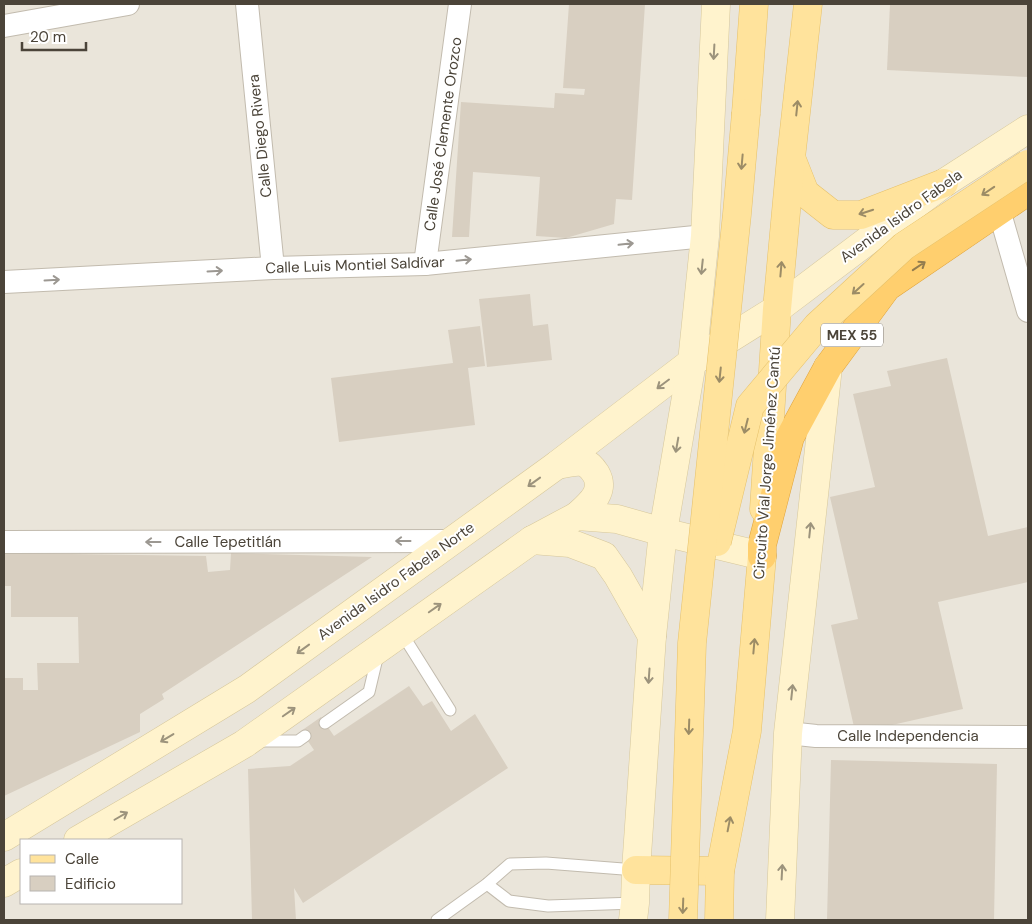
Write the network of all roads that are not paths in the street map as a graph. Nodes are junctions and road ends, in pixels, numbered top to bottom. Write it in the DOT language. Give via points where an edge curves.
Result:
graph roads {
  1 [pos="128,4"];
  2 [pos="247,4"];
  3 [pos="460,4"];
  4 [pos="716,4"];
  5 [pos="754,4"];
  6 [pos="808,4"];
  7 [pos="43,12"];
  8 [pos="4,26"];
  9 [pos="1028,129"];
  10 [pos="791,158"];
  11 [pos="1028,164"];
  12 [pos="944,183"];
  13 [pos="1028,191"];
  14 [pos="1000,210"];
  15 [pos="705,236"];
  16 [pos="425,264"];
  17 [pos="273,268"];
  18 [pos="4,282"];
  19 [pos="777,309"];
  20 [pos="1028,311"];
  21 [pos="692,362"];
  22 [pos="828,367"];
  23 [pos="557,465"];
  24 [pos="577,516"];
  25 [pos="663,532"];
  26 [pos="532,540"];
  27 [pos="451,541"];
  28 [pos="4,542"];
  29 [pos="762,551"];
  30 [pos="652,636"];
  31 [pos="391,640"];
  32 [pos="692,643"];
  33 [pos="450,710"];
  34 [pos="325,723"];
  35 [pos="788,733"];
  36 [pos="305,736"];
  37 [pos="1028,737"];
  38 [pos="248,741"];
  39 [pos="4,837"];
  40 [pos="80,839"];
  41 [pos="636,870"];
  42 [pos="720,872"];
  43 [pos="487,884"];
  44 [pos="634,912"];
  45 [pos="437,920"];
  46 [pos="683,920"];
  47 [pos="719,920"];
  48 [pos="780,920"];
  1 -- 7 [label="street"];
  2 -- 17 [label="street, Calle Diego Rivera"];
  3 -- 16 [label="street, Calle José Clemente Orozco"];
  4 -- 15 [label="main road, one-way"];
  5 -- 32 [label="main road, one-way, bridge" via="737,214"];
  10 -- 6 [label="main road, Circuito Vial Jorge Jiménez Cantú, one-way"];
  7 -- 8 [label="street"];
  9 -- 12 [label="main road, Avenida Isidro Fabela"];
  12 -- 10 [label="main road, one-way" via="861,215 833,215 805,193"];
  19 -- 10 [label="main road, Circuito Vial Jorge Jiménez Cantú, one-way"];
  11 -- 32 [label="main road, one-way, bridge" via="904,246 817,326 750,406"];
  12 -- 19 [label="main road, Avenida Isidro Fabela"];
  13 -- 14 [label="highway, MEX 55"];
  14 -- 20 [label="street"];
  22 -- 14 [label="highway, MEX 55, one-way" via="888,287"];
  16 -- 15 [label="street, Calle Luis Montiel Saldívar, one-way"];
  15 -- 21 [label="main road, one-way"];
  16 -- 17 [label="street, Calle Luis Montiel Saldívar"];
  18 -- 17 [label="street, Calle Luis Montiel Saldívar, one-way"];
  19 -- 21 [label="main road, Avenida Isidro Fabela Norte"];
  19 -- 29 [label="main road, Circuito Vial Jorge Jiménez Cantú"];
  21 -- 23 [label="main road, Avenida Isidro Fabela Norte, one-way"];
  21 -- 25 [label="main road, one-way"];
  22 -- 29 [label="highway, MEX 55" via="790,437"];
  35 -- 22 [label="main road, one-way"];
  23 -- 24 [label="main road" via="588,464 598,478 598,492 593,502"];
  23 -- 27 [label="main road, Avenida Isidro Fabela Norte, one-way"];
  24 -- 25 [label="main road" via="617,519"];
  24 -- 26 [label="main road"];
  25 -- 29 [label="main road"];
  25 -- 30 [label="main road"];
  26 -- 30 [label="main road" via="570,544 604,556"];
  31 -- 26 [label="main road, one-way"];
  27 -- 28 [label="street, Calle Tepetitlán, one-way"];
  27 -- 39 [label="main road, Avenida Isidro Fabela Norte, one-way" via="247,689"];
  42 -- 29 [label="main road, Circuito Vial Jorge Jiménez Cantú, one-way" via="747,731"];
  30 -- 41 [label="main road, one-way"];
  31 -- 33 [label="lane"];
  31 -- 34 [label="lane" via="369,692"];
  38 -- 31 [label="main road, one-way"];
  32 -- 46 [label="main road, one-way, bridge"];
  35 -- 37 [label="street, Calle Independencia" via="816,736"];
  48 -- 35 [label="main road, one-way"];
  36 -- 38 [label="lane" via="298,741"];
  40 -- 38 [label="main road, one-way"];
  41 -- 42 [label="main road"];
  41 -- 43 [label="lane" via="546,863 510,864"];
  41 -- 44 [label="main road"];
  42 -- 47 [label="main road, Circuito Vial Jorge Jiménez Cantú"];
  43 -- 44 [label="lane" via="509,901"];
  43 -- 45 [label="lane"];
}
